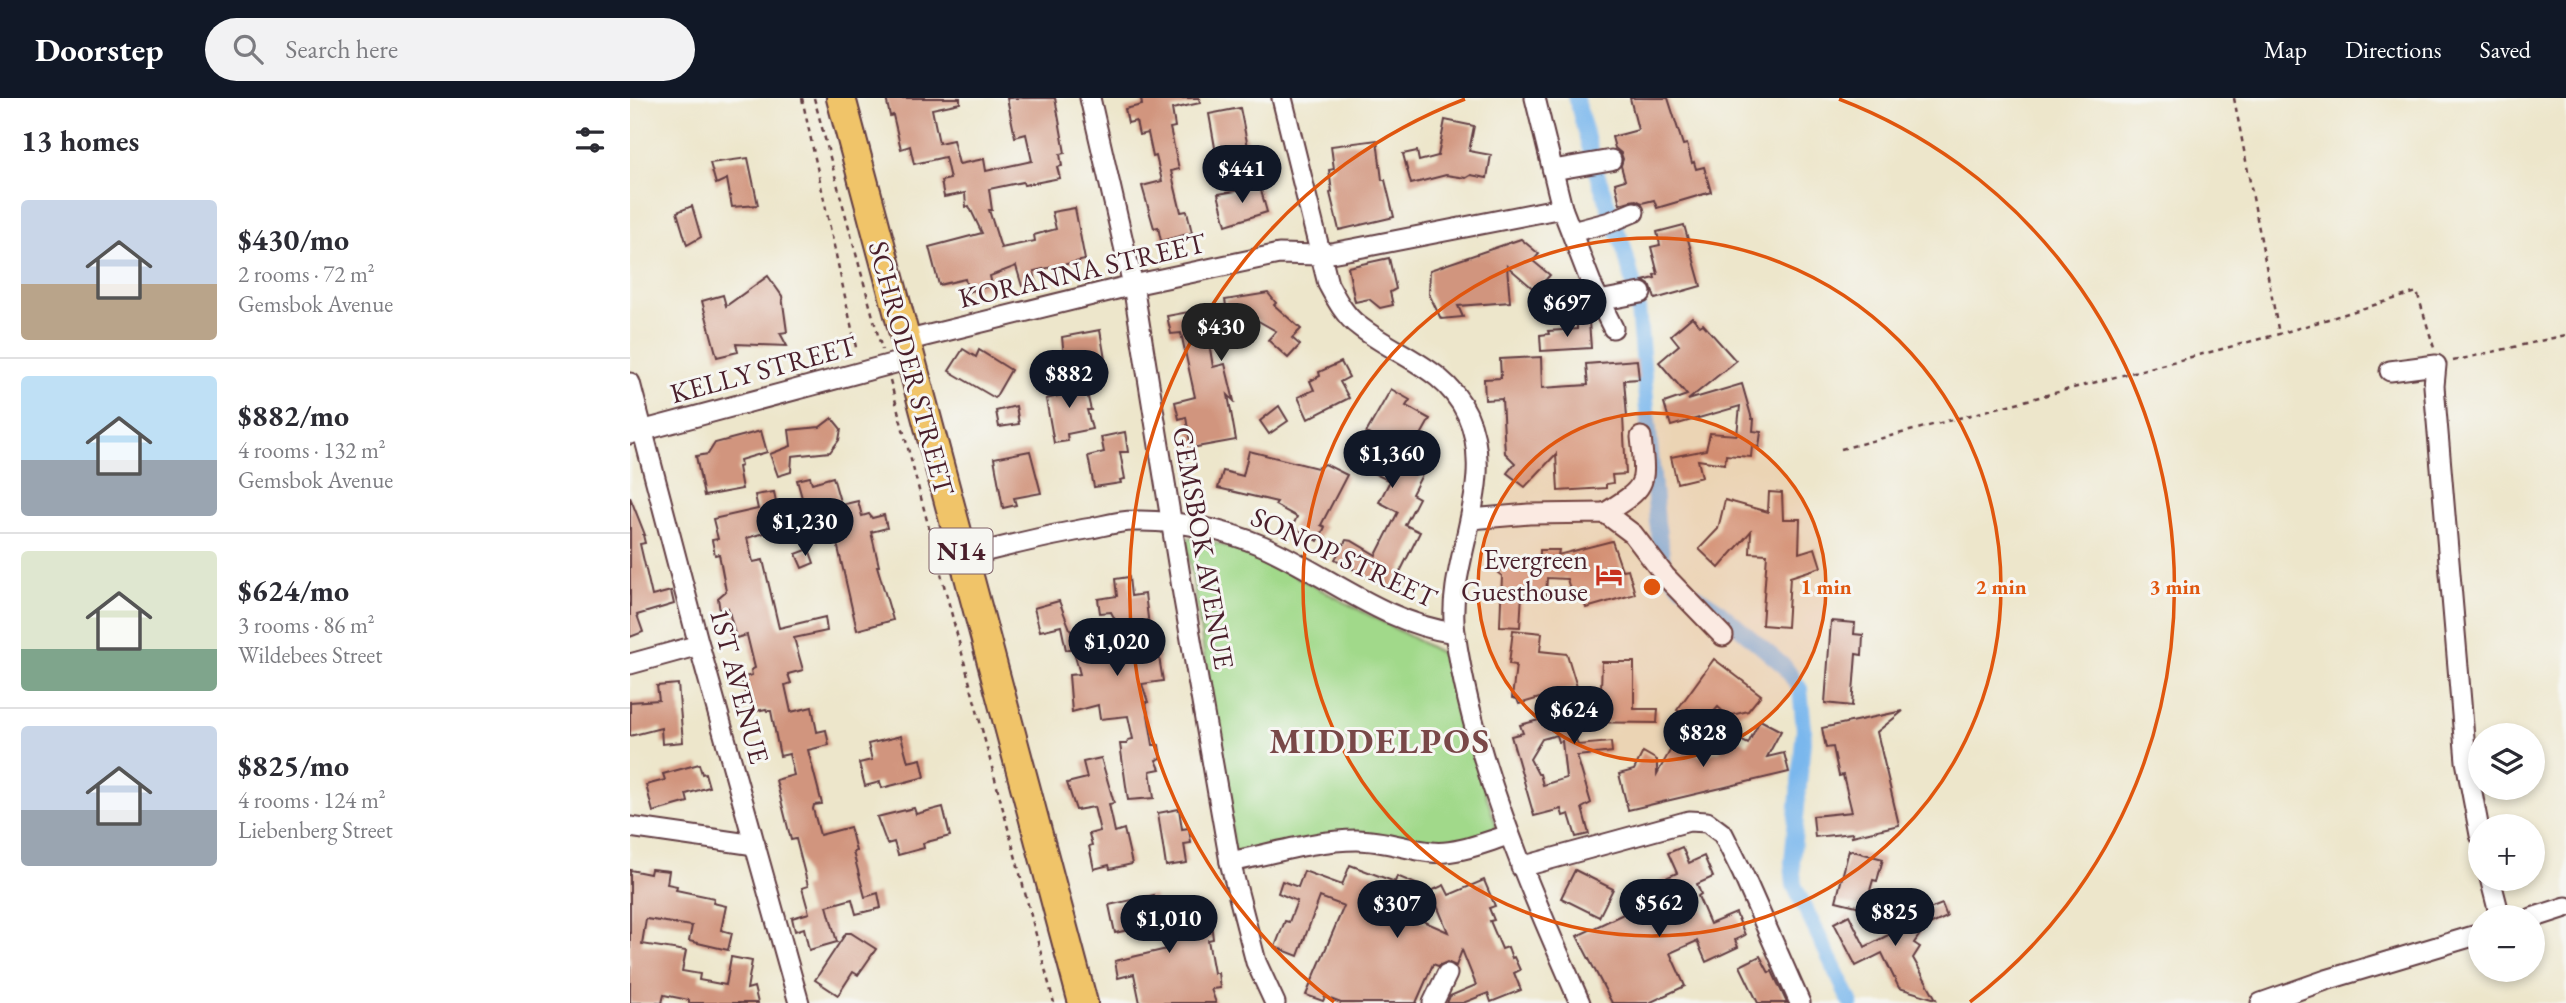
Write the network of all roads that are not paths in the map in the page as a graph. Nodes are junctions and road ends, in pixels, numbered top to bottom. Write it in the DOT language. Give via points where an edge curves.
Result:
graph roads {
  1 [pos="841,98"];
  2 [pos="1090,98"];
  3 [pos="1282,98"];
  4 [pos="1535,98"];
  5 [pos="1611,160"];
  6 [pos="1553,170"];
  7 [pos="1562,208"];
  8 [pos="1633,212"];
  9 [pos="1572,232"];
  10 [pos="1320,255"];
  11 [pos="1133,285"];
  12 [pos="1641,293"];
  13 [pos="1599,301"];
  14 [pos="1613,328"];
  15 [pos="900,355"];
  16 [pos="2389,371"];
  17 [pos="630,383"];
  18 [pos="637,432"];
  19 [pos="1641,437"];
  20 [pos="1605,513"];
  21 [pos="1471,519"];
  22 [pos="1171,522"];
  23 [pos="963,557"];
  24 [pos="1455,633"];
  25 [pos="1723,636"];
  26 [pos="699,645"];
  27 [pos="630,664"];
  28 [pos="2476,814"];
  29 [pos="630,827"];
  30 [pos="1509,835"];
  31 [pos="755,845"];
  32 [pos="1230,862"];
  33 [pos="1521,867"];
  34 [pos="2566,906"];
  35 [pos="2545,913"];
  36 [pos="2468,938"];
  37 [pos="1447,974"];
  38 [pos="1078,1002"];
  39 [pos="799,1003"];
  40 [pos="1275,1003"];
  41 [pos="1433,1003"];
  42 [pos="1580,1003"];
  43 [pos="1800,1003"];
  44 [pos="2261,1003"];
  1 -- 15 [label="highway, SCHRODER STREET / N14"];
  2 -- 11 [label="street, GEMSBOK AVENUE"];
  3 -- 10 [label="street"];
  4 -- 6 [label="street"];
  5 -- 6 [label="street"];
  6 -- 7 [label="street"];
  7 -- 9 [label="street"];
  7 -- 10 [label="street, KORANNA STREET"];
  8 -- 9 [label="street"];
  9 -- 13 [label="street"];
  10 -- 11 [label="street, KORANNA STREET" via="1279,254"];
  10 -- 21 [label="street" via="1328,284 1357,326 1437,374 1456,393 1469,417 1475,444"];
  11 -- 15 [label="street, KORANNA STREET"];
  11 -- 22 [label="street, GEMSBOK AVENUE"];
  12 -- 13 [label="street"];
  13 -- 14 [label="street"];
  15 -- 18 [label="street, KELLY STREET"];
  15 -- 23 [label="highway, SCHRODER STREET / N14"];
  16 -- 28 [label="street" via="2436,365 2434,386 2466,761"];
  17 -- 18 [label="street, 1ST AVENUE"];
  18 -- 26 [label="street, 1ST AVENUE"];
  19 -- 20 [label="street" via="1643,484"];
  20 -- 21 [label="street"];
  20 -- 25 [label="street" via="1633,534 1665,576"];
  21 -- 24 [label="street" via="1454,608"];
  22 -- 23 [label="street, SONOP STREET" via="1131,521"];
  22 -- 24 [label="street, SONOP STREET" via="1264,547 1373,607 1419,626"];
  22 -- 32 [label="street, GEMSBOK AVENUE"];
  23 -- 38 [label="highway, SCHRODER STREET / N14"];
  24 -- 30 [label="street" via="1480,744"];
  26 -- 27 [label="street"];
  26 -- 31 [label="street, 1ST AVENUE"];
  29 -- 31 [label="street"];
  30 -- 32 [label="street" via="1444,852 1356,840"];
  30 -- 33 [label="street"];
  31 -- 39 [label="street, 1ST AVENUE"];
  32 -- 40 [label="street, GEMSBOK AVENUE" via="1256,962"];
  33 -- 42 [label="street"];
  33 -- 43 [label="street" via="1689,821 1712,824 1723,834 1742,872"];
  34 -- 35 [label="street"];
  36 -- 44 [label="street"];
  37 -- 41 [label="street"];
}
